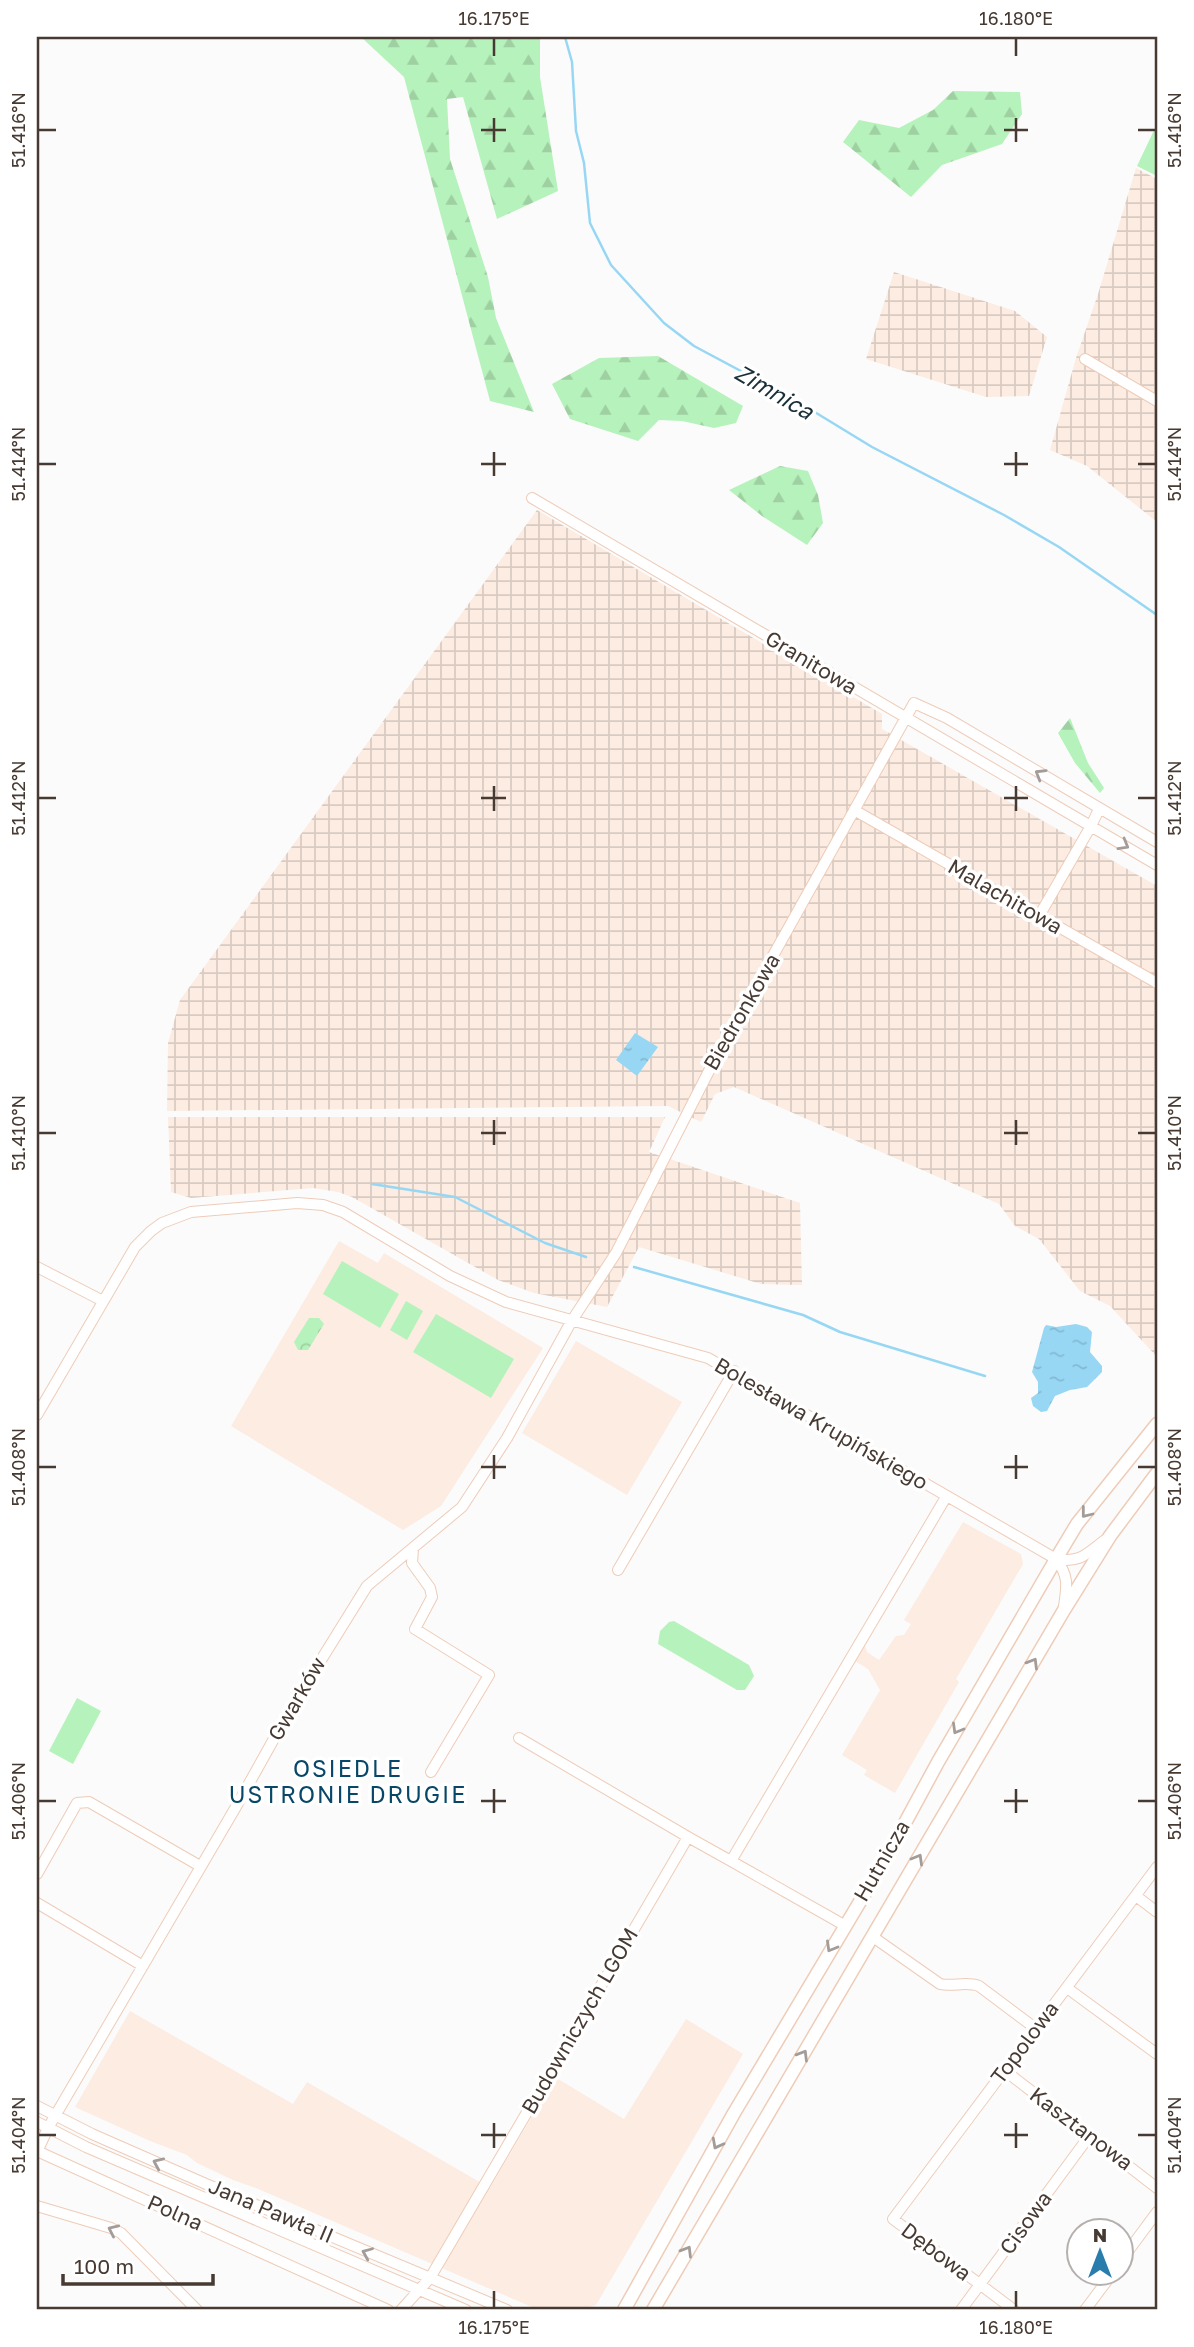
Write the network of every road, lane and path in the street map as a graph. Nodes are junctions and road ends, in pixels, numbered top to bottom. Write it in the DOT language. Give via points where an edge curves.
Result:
graph roads {
  1 [pos="1085,359"];
  2 [pos="1157,401"];
  3 [pos="532,498"];
  4 [pos="906,719"];
  5 [pos="1099,809"];
  6 [pos="854,810"];
  7 [pos="1091,826"];
  8 [pos="1157,842"];
  9 [pos="1157,865"];
  10 [pos="1039,916"];
  11 [pos="1157,983"];
  12 [pos="37,1267"];
  13 [pos="103,1301"];
  14 [pos="571,1322"];
  15 [pos="734,1371"];
  16 [pos="37,1415"];
  17 [pos="1157,1424"];
  18 [pos="1157,1473"];
  19 [pos="946,1497"];
  20 [pos="1110,1536"];
  21 [pos="413,1548"];
  22 [pos="1056,1559"];
  23 [pos="618,1570"];
  24 [pos="1064,1611"];
  25 [pos="519,1738"];
  26 [pos="431,1772"];
  27 [pos="688,1837"];
  28 [pos="731,1861"];
  29 [pos="200,1866"];
  30 [pos="1157,1867"];
  31 [pos="37,1874"];
  32 [pos="1136,1896"];
  33 [pos="37,1903"];
  34 [pos="1157,1912"];
  35 [pos="844,1925"];
  36 [pos="873,1937"];
  37 [pos="143,1966"];
  38 [pos="1067,1987"];
  39 [pos="1035,2028"];
  40 [pos="1157,2054"];
  41 [pos="1004,2070"];
  42 [pos="37,2106"];
  43 [pos="55,2116"];
  44 [pos="37,2122"];
  45 [pos="48,2128"];
  46 [pos="1090,2135"];
  47 [pos="37,2152"];
  48 [pos="1157,2188"];
  49 [pos="37,2206"];
  50 [pos="1157,2213"];
  51 [pos="893,2219"];
  52 [pos="1134,2244"];
  53 [pos="430,2278"];
  54 [pos="980,2285"];
  55 [pos="1101,2288"];
  56 [pos="420,2290"];
  57 [pos="633,2295"];
  58 [pos="197,2310"];
  59 [pos="388,2310"];
  60 [pos="401,2310"];
  61 [pos="466,2310"];
  62 [pos="507,2310"];
  63 [pos="615,2310"];
  64 [pos="624,2310"];
  65 [pos="653,2310"];
  66 [pos="961,2310"];
  67 [pos="1014,2310"];
  68 [pos="1085,2310"];
  1 -- 2 [label="street"];
  3 -- 4 [label="street, Granitowa"];
  5 -- 4 [label="street, Biedronkowa, one-way" via="947,718 914,703"];
  4 -- 6 [label="street, Biedronkowa"];
  4 -- 7 [label="street, Granitowa"];
  5 -- 7 [label="street"];
  5 -- 8 [label="street"];
  6 -- 10 [label="street, Malachitowa"];
  6 -- 14 [label="street, Biedronkowa" via="712,1065 616,1253"];
  7 -- 9 [label="street, Granitowa, one-way"];
  7 -- 10 [label="street"];
  10 -- 11 [label="street, Malachitowa"];
  12 -- 13 [label="street"];
  13 -- 14 [label="street, Bolesława Krupińskiego" via="135,1247 171,1219 191,1212 313,1203 343,1212 450,1276 506,1302"];
  13 -- 16 [label="street, Bolesława Krupińskiego"];
  14 -- 15 [label="street, Bolesława Krupińskiego" via="688,1351"];
  14 -- 21 [label="street, Gwarków" via="462,1507"];
  15 -- 19 [label="street, Bolesława Krupińskiego"];
  15 -- 23 [label="street"];
  17 -- 22 [label="main road, Hutnicza, one-way" via="1077,1524"];
  18 -- 20 [label="main road, Hutnicza"];
  19 -- 22 [label="street, Bolesława Krupińskiego"];
  19 -- 28 [label="street"];
  20 -- 22 [label="street" via="1079,1559"];
  20 -- 24 [label="main road, Hutnicza"];
  21 -- 26 [label="street" via="412,1563 432,1597 415,1629 489,1675"];
  21 -- 29 [label="street, Gwarków" via="367,1586"];
  22 -- 24 [label="street" via="1066,1576"];
  22 -- 35 [label="main road, Hutnicza, one-way"];
  36 -- 24 [label="main road, Hutnicza, one-way"];
  25 -- 27 [label="street"];
  27 -- 28 [label="street"];
  27 -- 53 [label="street, Budowniczych LGOM"];
  28 -- 35 [label="street"];
  29 -- 31 [label="street" via="89,1802 77,1802"];
  29 -- 37 [label="street, Gwarków"];
  30 -- 32 [label="street, Topolowa"];
  32 -- 34 [label="street"];
  32 -- 38 [label="street, Topolowa"];
  33 -- 37 [label="street"];
  35 -- 57 [label="main road, Hutnicza, one-way"];
  36 -- 39 [label="street" via="940,1984 979,1986"];
  65 -- 36 [label="main road, Hutnicza, one-way"];
  37 -- 43 [label="street, Gwarków"];
  38 -- 39 [label="street, Topolowa"];
  38 -- 40 [label="street"];
  39 -- 41 [label="street, Topolowa"];
  41 -- 46 [label="street, Kasztanowa"];
  41 -- 51 [label="street, Topolowa"];
  42 -- 43 [label="street, Jana Pawła II"];
  43 -- 45 [label="street, Gwarków"];
  53 -- 43 [label="street, Jana Pawła II, one-way"];
  44 -- 45 [label="street, Jana Pawła II"];
  45 -- 47 [label="street, Gwarków"];
  45 -- 56 [label="street, Jana Pawła II"];
  46 -- 48 [label="street, Kasztanowa"];
  46 -- 54 [label="street, Cisowa"];
  47 -- 59 [label="street, Polna"];
  58 -- 49 [label="street, Polna, one-way" via="121,2233"];
  50 -- 52 [label="street"];
  51 -- 54 [label="street, Dębowa"];
  53 -- 56 [label="street, Budowniczych LGOM"];
  53 -- 62 [label="street, Jana Pawła II"];
  54 -- 66 [label="street, Cisowa"];
  54 -- 67 [label="street, Dębowa"];
  55 -- 68 [label="street"];
  56 -- 60 [label="street, Budowniczych LGOM"];
  56 -- 61 [label="street, Jana Pawła II"];
  57 -- 63 [label="street"];
  57 -- 64 [label="main road, Hutnicza"];
}
